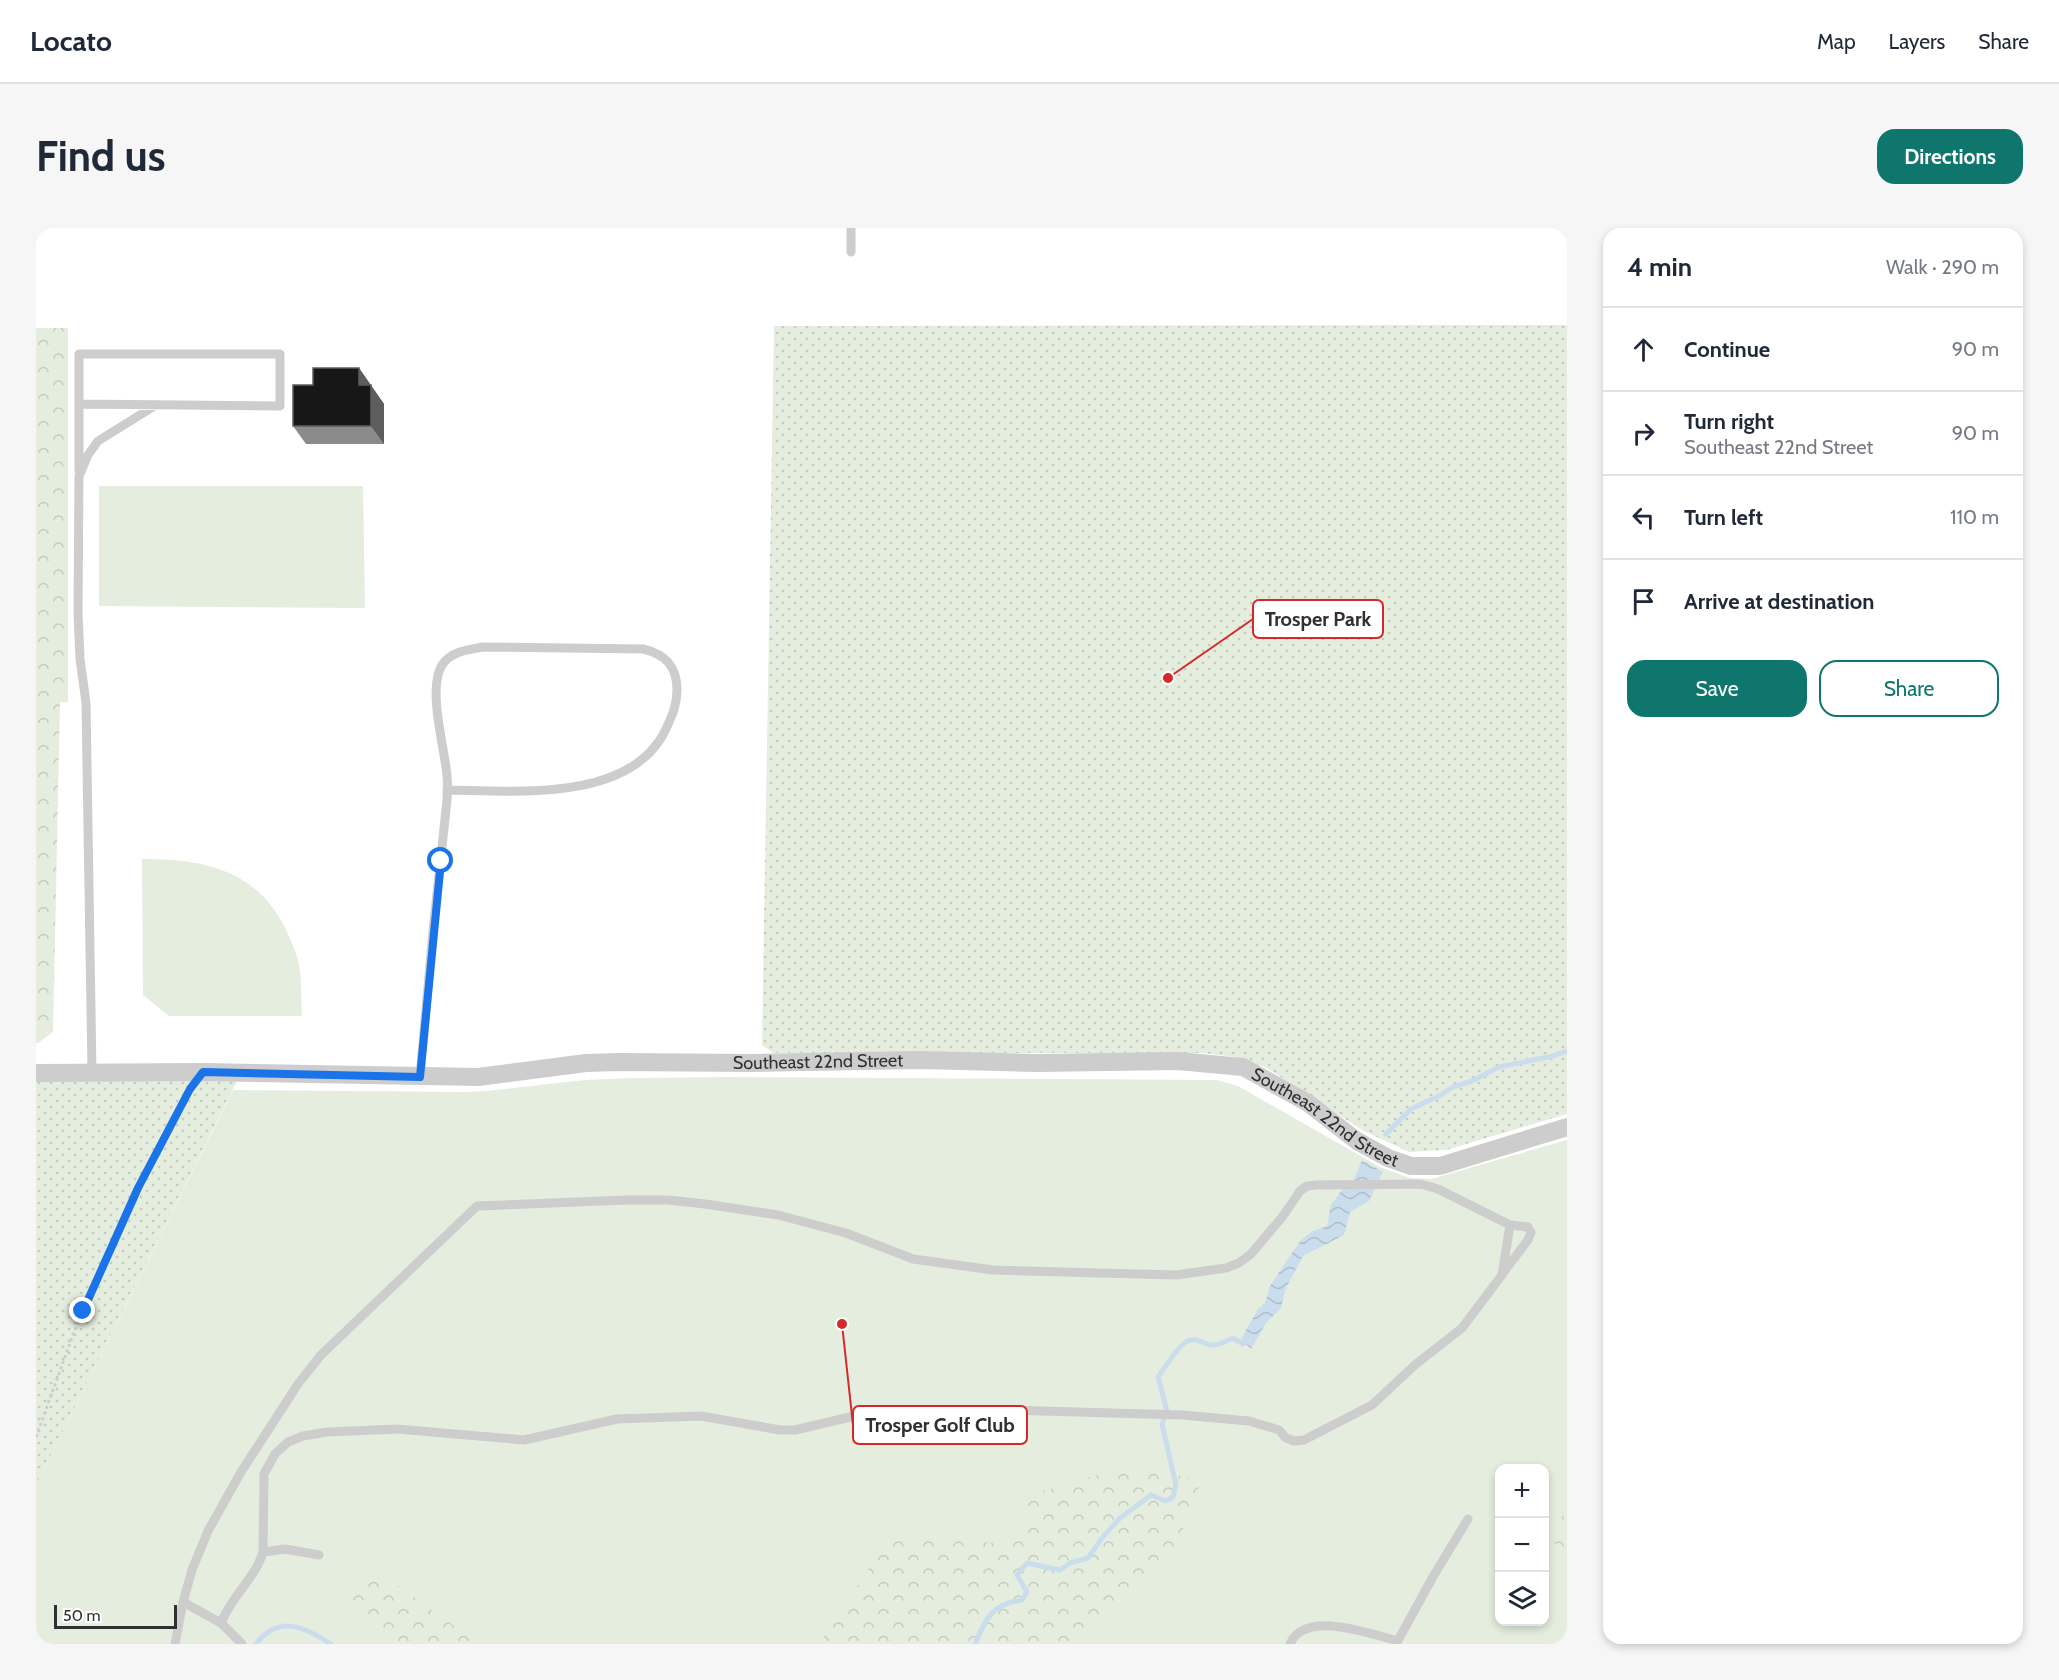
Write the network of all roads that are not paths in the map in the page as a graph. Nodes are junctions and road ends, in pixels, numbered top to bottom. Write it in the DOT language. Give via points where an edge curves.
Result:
graph roads {
  1 [pos="851,228"];
  2 [pos="851,252"];
  3 [pos="79,404"];
  4 [pos="156,405"];
  5 [pos="79,476"];
  6 [pos="447,790"];
  7 [pos="36,1073"];
  8 [pos="92,1073"];
  9 [pos="420,1077"];
  10 [pos="1567,1127"];
  11 [pos="1510,1225"];
  12 [pos="1502,1275"];
  13 [pos="1468,1520"];
  14 [pos="263,1552"];
  15 [pos="319,1555"];
  16 [pos="183,1602"];
  17 [pos="221,1623"];
  18 [pos="240,1642"];
  19 [pos="1397,1643"];
  20 [pos="175,1644"];
  21 [pos="1290,1644"];
  1 -- 2 [label="lane"];
  3 -- 4 [label="lane"];
  3 -- 4 [label="lane" via="79,354 280,354 280,406"];
  3 -- 5 [label="lane"];
  4 -- 5 [label="lane" via="98,441 87,454"];
  5 -- 8 [label="lane" via="78,613 86,703"];
  6 -- 6 [label="lane" via="564,789 591,784 623,771 640,761 662,739 678,701 674,666 655,652 643,649 483,647 458,652 442,665 436,683"];
  6 -- 9 [label="lane"];
  7 -- 8 [label="street, Southeast 22nd Street"];
  8 -- 9 [label="street, Southeast 22nd Street"];
  9 -- 10 [label="street, Southeast 22nd Street" via="478,1077 620,1062 1178,1061 1243,1067 1308,1103 1358,1141 1411,1166 1440,1166"];
  11 -- 12 [label="lane"];
  11 -- 12 [label="lane" via="1528,1227 1531,1232"];
  11 -- 16 [label="lane" via="1438,1188 1421,1184 1307,1186 1251,1254 1239,1263 1176,1275 993,1270 913,1259 846,1233 778,1215 668,1200 477,1206 321,1355 298,1384 208,1531"];
  12 -- 14 [label="lane" via="1462,1328 1372,1405 1304,1440 1294,1441 1279,1430 1249,1421 1141,1413 1006,1410 867,1413 795,1430 701,1416 617,1419 524,1440 397,1429 327,1432 288,1442 275,1454 264,1474"];
  13 -- 19 [label="lane"];
  14 -- 15 [label="lane" via="285,1549"];
  14 -- 17 [label="lane"];
  16 -- 17 [label="lane"];
  16 -- 20 [label="lane"];
  17 -- 18 [label="lane"];
  19 -- 21 [label="lane" via="1326,1625 1305,1628 1296,1633"];
}
